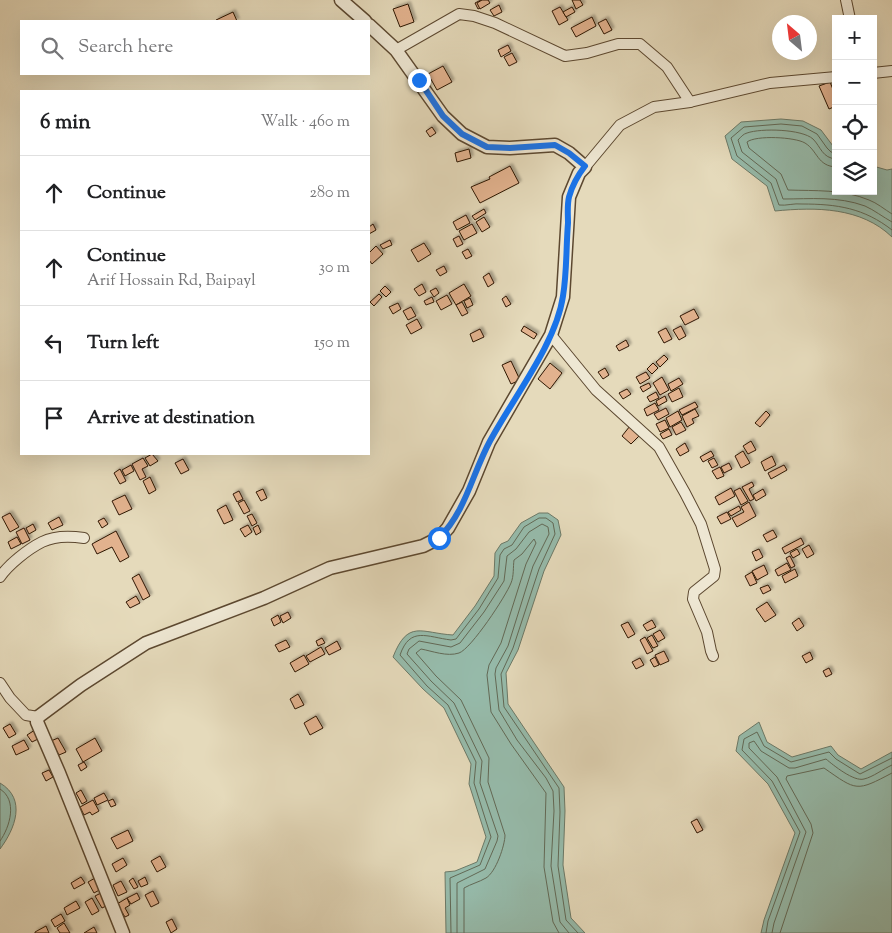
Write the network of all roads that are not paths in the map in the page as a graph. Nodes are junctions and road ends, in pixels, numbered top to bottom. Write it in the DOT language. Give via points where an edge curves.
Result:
graph roads {
  1 [pos="341,0"];
  2 [pos="846,0"];
  3 [pos="849,15"];
  4 [pos="364,20"];
  5 [pos="370,26"];
  6 [pos="396,50"];
  7 [pos="892,71"];
  8 [pos="877,73"];
  9 [pos="832,77"];
  10 [pos="690,102"];
  11 [pos="585,166"];
  12 [pos="551,335"];
  13 [pos="84,538"];
  14 [pos="0,577"];
  15 [pos="713,656"];
  16 [pos="0,683"];
  17 [pos="38,717"];
  18 [pos="123,933"];
  1 -- 4 [label="street"];
  2 -- 3 [label="street"];
  5 -- 6 [label="street"];
  6 -- 10 [label="street" via="459,14 494,23 564,56 618,44 640,44 666,68"];
  6 -- 11 [label="street" via="443,116 462,134 487,147 555,145"];
  7 -- 8 [label="street"];
  9 -- 10 [label="street" via="770,83"];
  10 -- 11 [label="street" via="654,107 620,125"];
  11 -- 12 [label="street" via="569,197 563,297"];
  12 -- 15 [label="street" via="596,390 659,447 701,524 715,569 714,576 694,592 693,598"];
  12 -- 17 [label="street" via="489,442 458,514 439,538 422,546 330,568 264,598 146,644"];
  13 -- 14 [label="street" via="64,537 43,542"];
  16 -- 17 [label="street" via="26,715"];
  17 -- 18 [label="street" via="37,722"];
}
